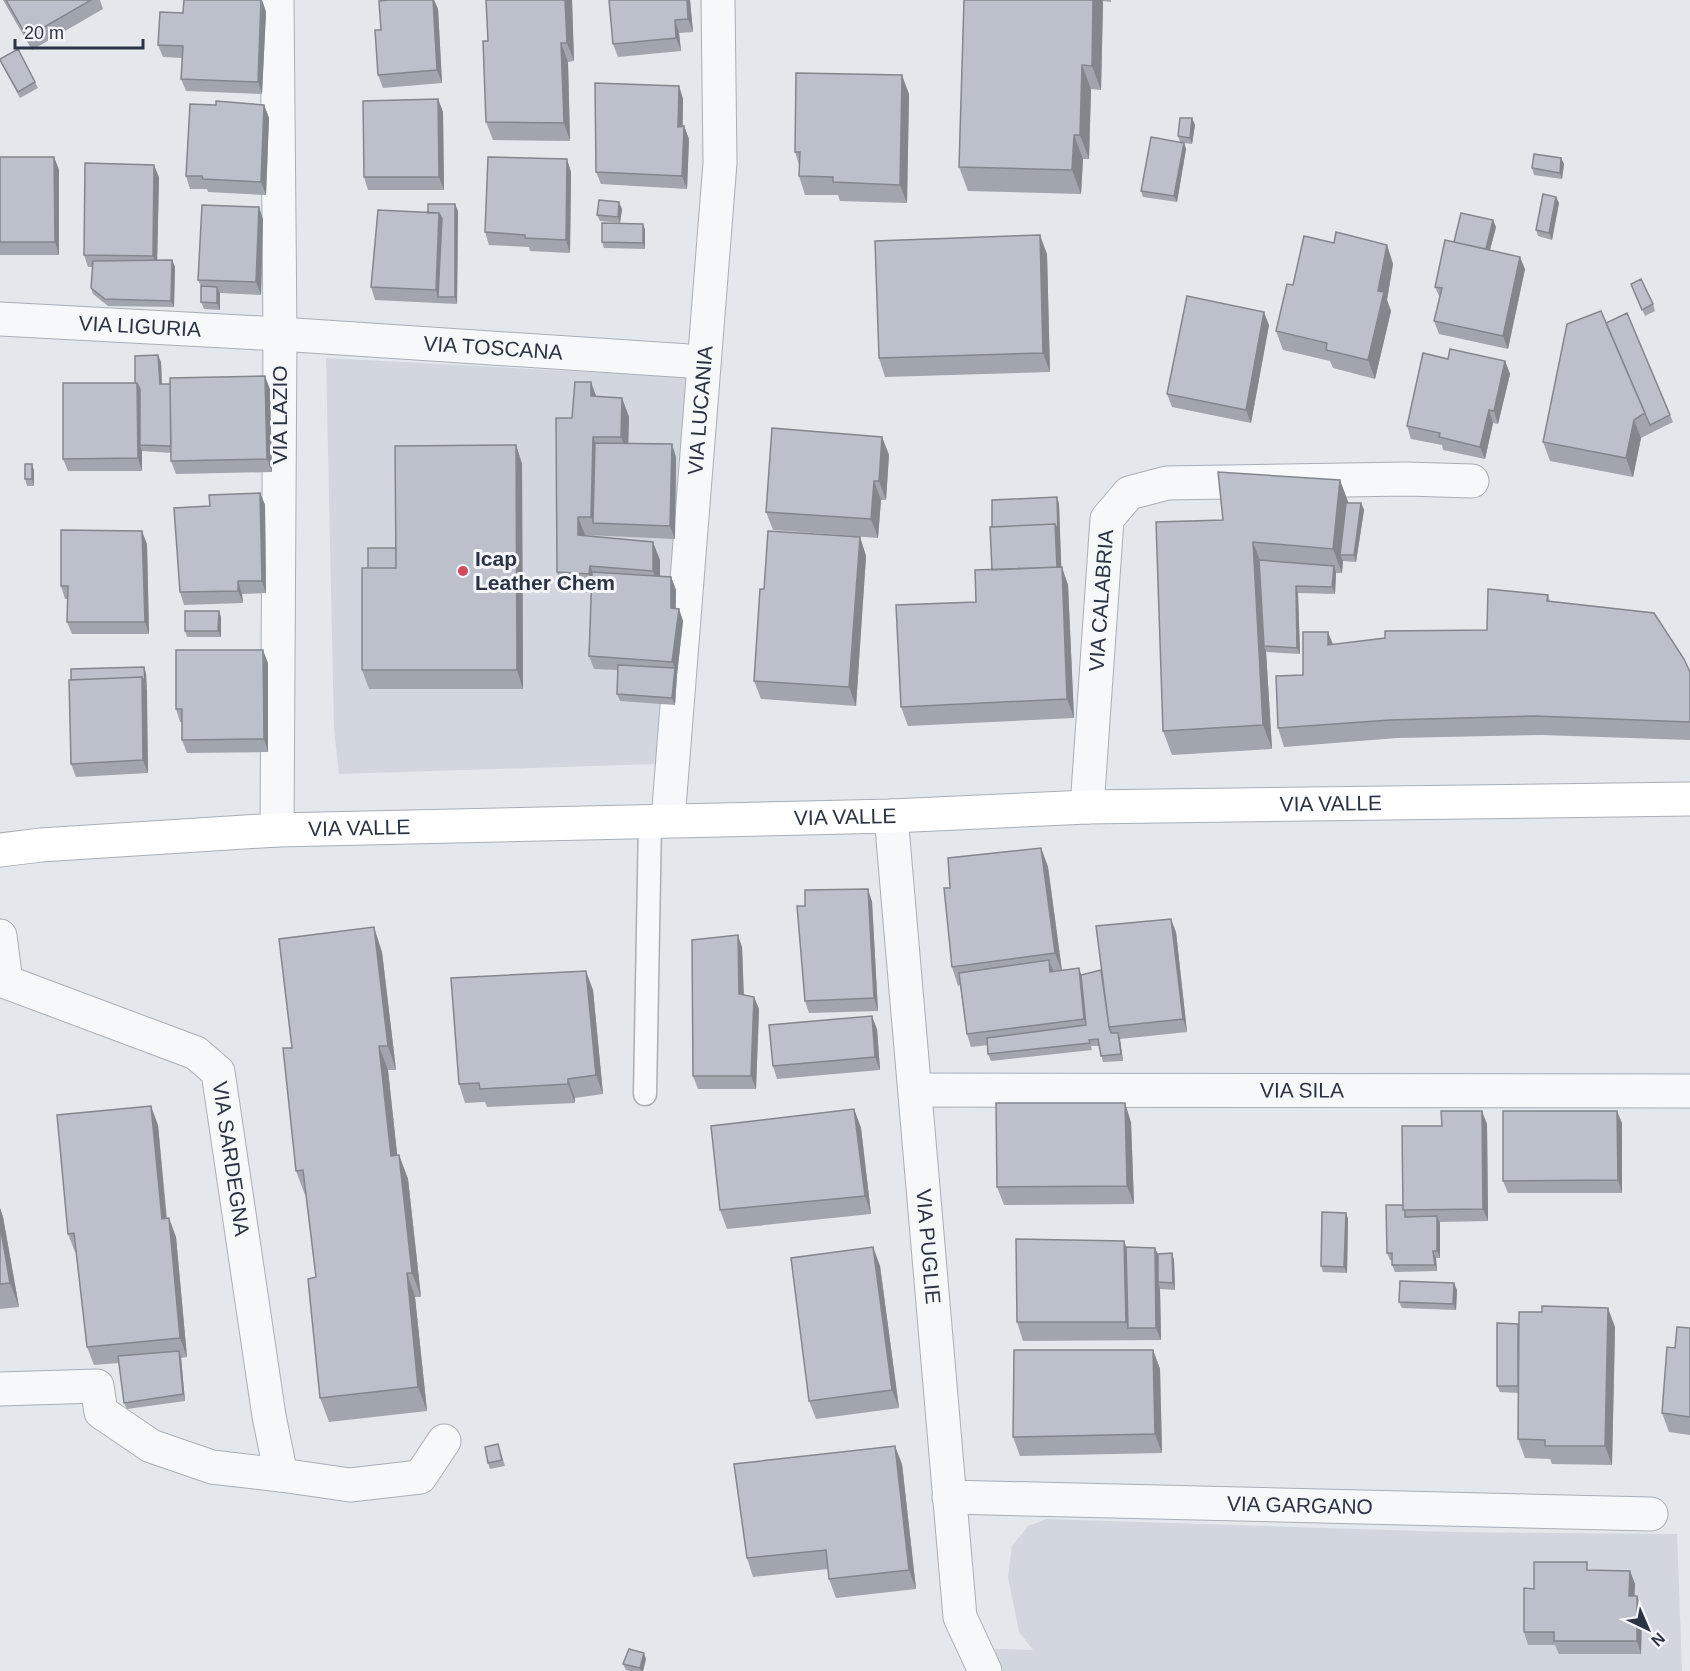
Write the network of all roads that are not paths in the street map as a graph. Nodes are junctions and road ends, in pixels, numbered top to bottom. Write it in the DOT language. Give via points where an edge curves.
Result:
graph roads {
  1 [pos="277,0"];
  2 [pos="718,0"];
  3 [pos="0,320"];
  4 [pos="280,334"];
  5 [pos="704,362"];
  6 [pos="1472,482"];
  7 [pos="1690,799"];
  8 [pos="1087,807"];
  9 [pos="891,816"];
  10 [pos="659,821"];
  11 [pos="277,830"];
  12 [pos="0,850"];
  13 [pos="0,936"];
  14 [pos="3,983"];
  15 [pos="915,1090"];
  16 [pos="1690,1091"];
  17 [pos="645,1094"];
  18 [pos="0,1389"];
  19 [pos="444,1441"];
  20 [pos="281,1475"];
  21 [pos="949,1497"];
  22 [pos="1651,1514"];
  23 [pos="985,1671"];
  1 -- 4 [label="street, VIA LAZIO"];
  2 -- 5 [label="street, VIA LUCANIA" via="720,163"];
  3 -- 4 [label="street, VIA LIGURIA"];
  4 -- 5 [label="street, VIA TOSCANA"];
  4 -- 11 [label="street, VIA LAZIO"];
  5 -- 10 [label="street, VIA LUCANIA"];
  6 -- 8 [label="street, VIA CALABRIA" via="1406,479 1167,483 1129,493 1107,519"];
  7 -- 8 [label="main road, VIA VALLE"];
  8 -- 9 [label="main road, VIA VALLE"];
  9 -- 10 [label="main road, VIA VALLE"];
  9 -- 15 [label="street, VIA PUGLIE"];
  10 -- 11 [label="main road, VIA VALLE"];
  10 -- 17 [label="lane"];
  11 -- 12 [label="main road, VIA VALLE"];
  13 -- 14 [label="street, VIA SARDEGNA"];
  14 -- 20 [label="street, VIA SARDEGNA" via="196,1053 218,1072"];
  15 -- 16 [label="street, VIA SILA"];
  15 -- 21 [label="street, VIA PUGLIE"];
  18 -- 20 [label="street" via="97,1386 101,1412 151,1446 212,1467"];
  19 -- 20 [label="street" via="420,1476 351,1485"];
  21 -- 22 [label="street, VIA GARGANO"];
  21 -- 23 [label="street, VIA PUGLIE" via="960,1617"];
}
